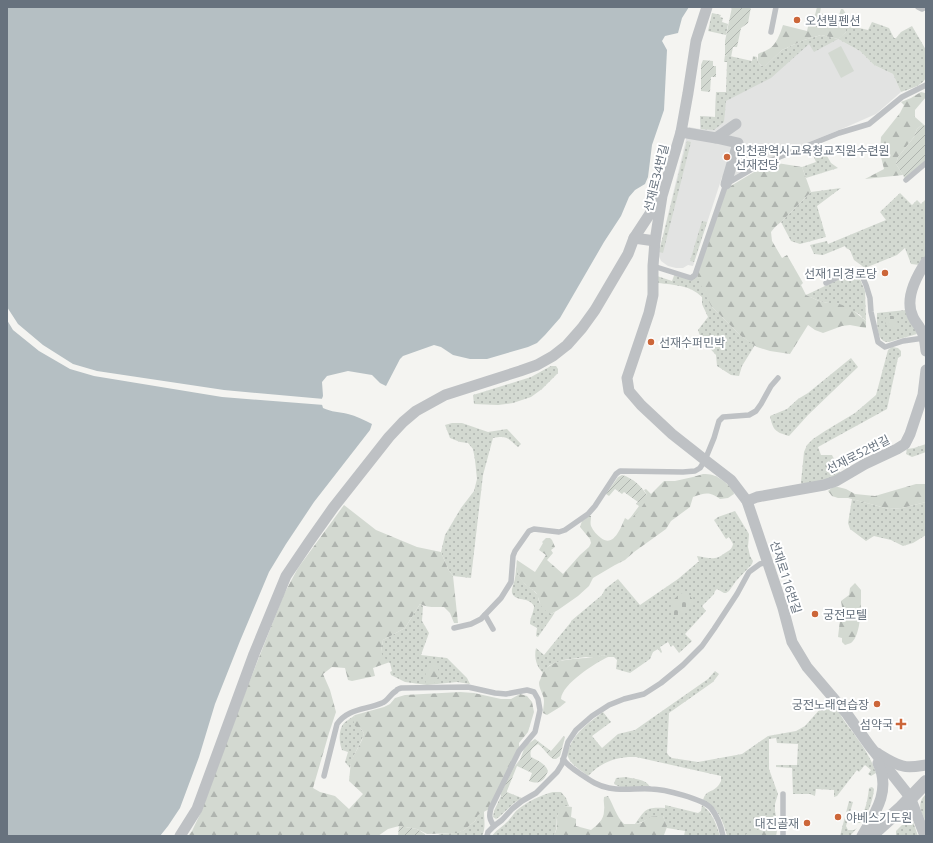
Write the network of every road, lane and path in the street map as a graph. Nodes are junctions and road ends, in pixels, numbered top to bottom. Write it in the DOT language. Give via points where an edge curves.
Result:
graph roads {
  1 [pos="707,7"];
  2 [pos="776,7"];
  3 [pos="918,7"];
  4 [pos="926,7"];
  5 [pos="771,32"];
  6 [pos="926,85"];
  7 [pos="736,124"];
  8 [pos="681,132"];
  9 [pos="716,138"];
  10 [pos="926,163"];
  11 [pos="906,180"];
  12 [pos="726,184"];
  13 [pos="662,196"];
  14 [pos="634,238"];
  15 [pos="655,241"];
  16 [pos="926,262"];
  17 [pos="653,266"];
  18 [pos="826,283"];
  19 [pos="924,332"];
  20 [pos="926,351"];
  21 [pos="926,370"];
  22 [pos="627,378"];
  23 [pos="778,378"];
  24 [pos="705,460"];
  25 [pos="747,501"];
  26 [pos="767,562"];
  27 [pos="485,615"];
  28 [pos="454,628"];
  29 [pos="493,629"];
  30 [pos="873,751"];
  31 [pos="563,759"];
  32 [pos="926,765"];
  33 [pos="324,776"];
  34 [pos="926,782"];
  35 [pos="783,794"];
  36 [pos="910,797"];
  37 [pos="494,826"];
  38 [pos="184,835"];
  39 [pos="487,836"];
  40 [pos="724,836"];
  41 [pos="783,836"];
  42 [pos="862,836"];
  43 [pos="870,836"];
  44 [pos="925,836"];
  1 -- 8 [label="street, 선재로34번길" via="696,41"];
  2 -- 5 [label="lane"];
  3 -- 4 [label="lane"];
  6 -- 12 [label="lane" via="902,98 869,124 839,133 757,166"];
  7 -- 9 [label="street"];
  8 -- 9 [label="street"];
  8 -- 13 [label="street, 선재로34번길"];
  9 -- 12 [label="street" via="738,143"];
  10 -- 11 [label="lane"];
  12 -- 17 [label="lane" via="695,275 690,278"];
  13 -- 14 [label="street"];
  13 -- 15 [label="street, 선재로34번길"];
  14 -- 15 [label="street"];
  14 -- 38 [label="street" via="628,254 595,310 567,345 538,365 445,395 416,411 389,437 333,508 286,576 251,661 197,808"];
  15 -- 17 [label="street, 선재로34번길"];
  16 -- 19 [label="street" via="919,272 910,296 913,317"];
  17 -- 22 [label="street, 선재로34번길" via="653,295 649,313"];
  18 -- 19 [label="lane" via="846,273 862,276 870,298 878,342 884,347"];
  19 -- 20 [label="street"];
  21 -- 25 [label="street, 선재로52번길" via="923,396 905,444 824,486 757,497"];
  22 -- 24 [label="street, 선재로116번길" via="629,391 641,405"];
  23 -- 24 [label="lane" via="756,411 749,415 723,418 719,421"];
  24 -- 25 [label="street, 선재로116번길" via="731,480"];
  24 -- 27 [label="lane" via="695,471 620,471 588,514 565,530 529,531 513,556 511,582 501,598"];
  25 -- 26 [label="street, 선재로116번길"];
  26 -- 30 [label="street, 선재로116번길" via="792,642 807,667 847,714"];
  26 -- 31 [label="lane" via="749,572 702,646 683,665 644,694 608,705 592,716 576,730 568,742"];
  27 -- 28 [label="lane" via="471,624"];
  27 -- 29 [label="lane"];
  30 -- 32 [label="street" via="904,766"];
  30 -- 36 [label="street, 선재로116번길"];
  30 -- 42 [label="street" via="883,777 883,792 879,806"];
  31 -- 37 [label="lane" via="557,772 545,785"];
  31 -- 40 [label="lane" via="566,764 593,783 608,788 670,791 704,803 718,818"];
  33 -- 37 [label="lane" via="337,724 341,718 351,712 382,704 401,688 468,687 506,694 527,690 534,692 540,710 535,732 519,751 491,808 489,815"];
  34 -- 36 [label="street"];
  35 -- 41 [label="lane"];
  36 -- 43 [label="street"];
  36 -- 44 [label="street, 선재로116번길"];
  37 -- 39 [label="lane"];
}
